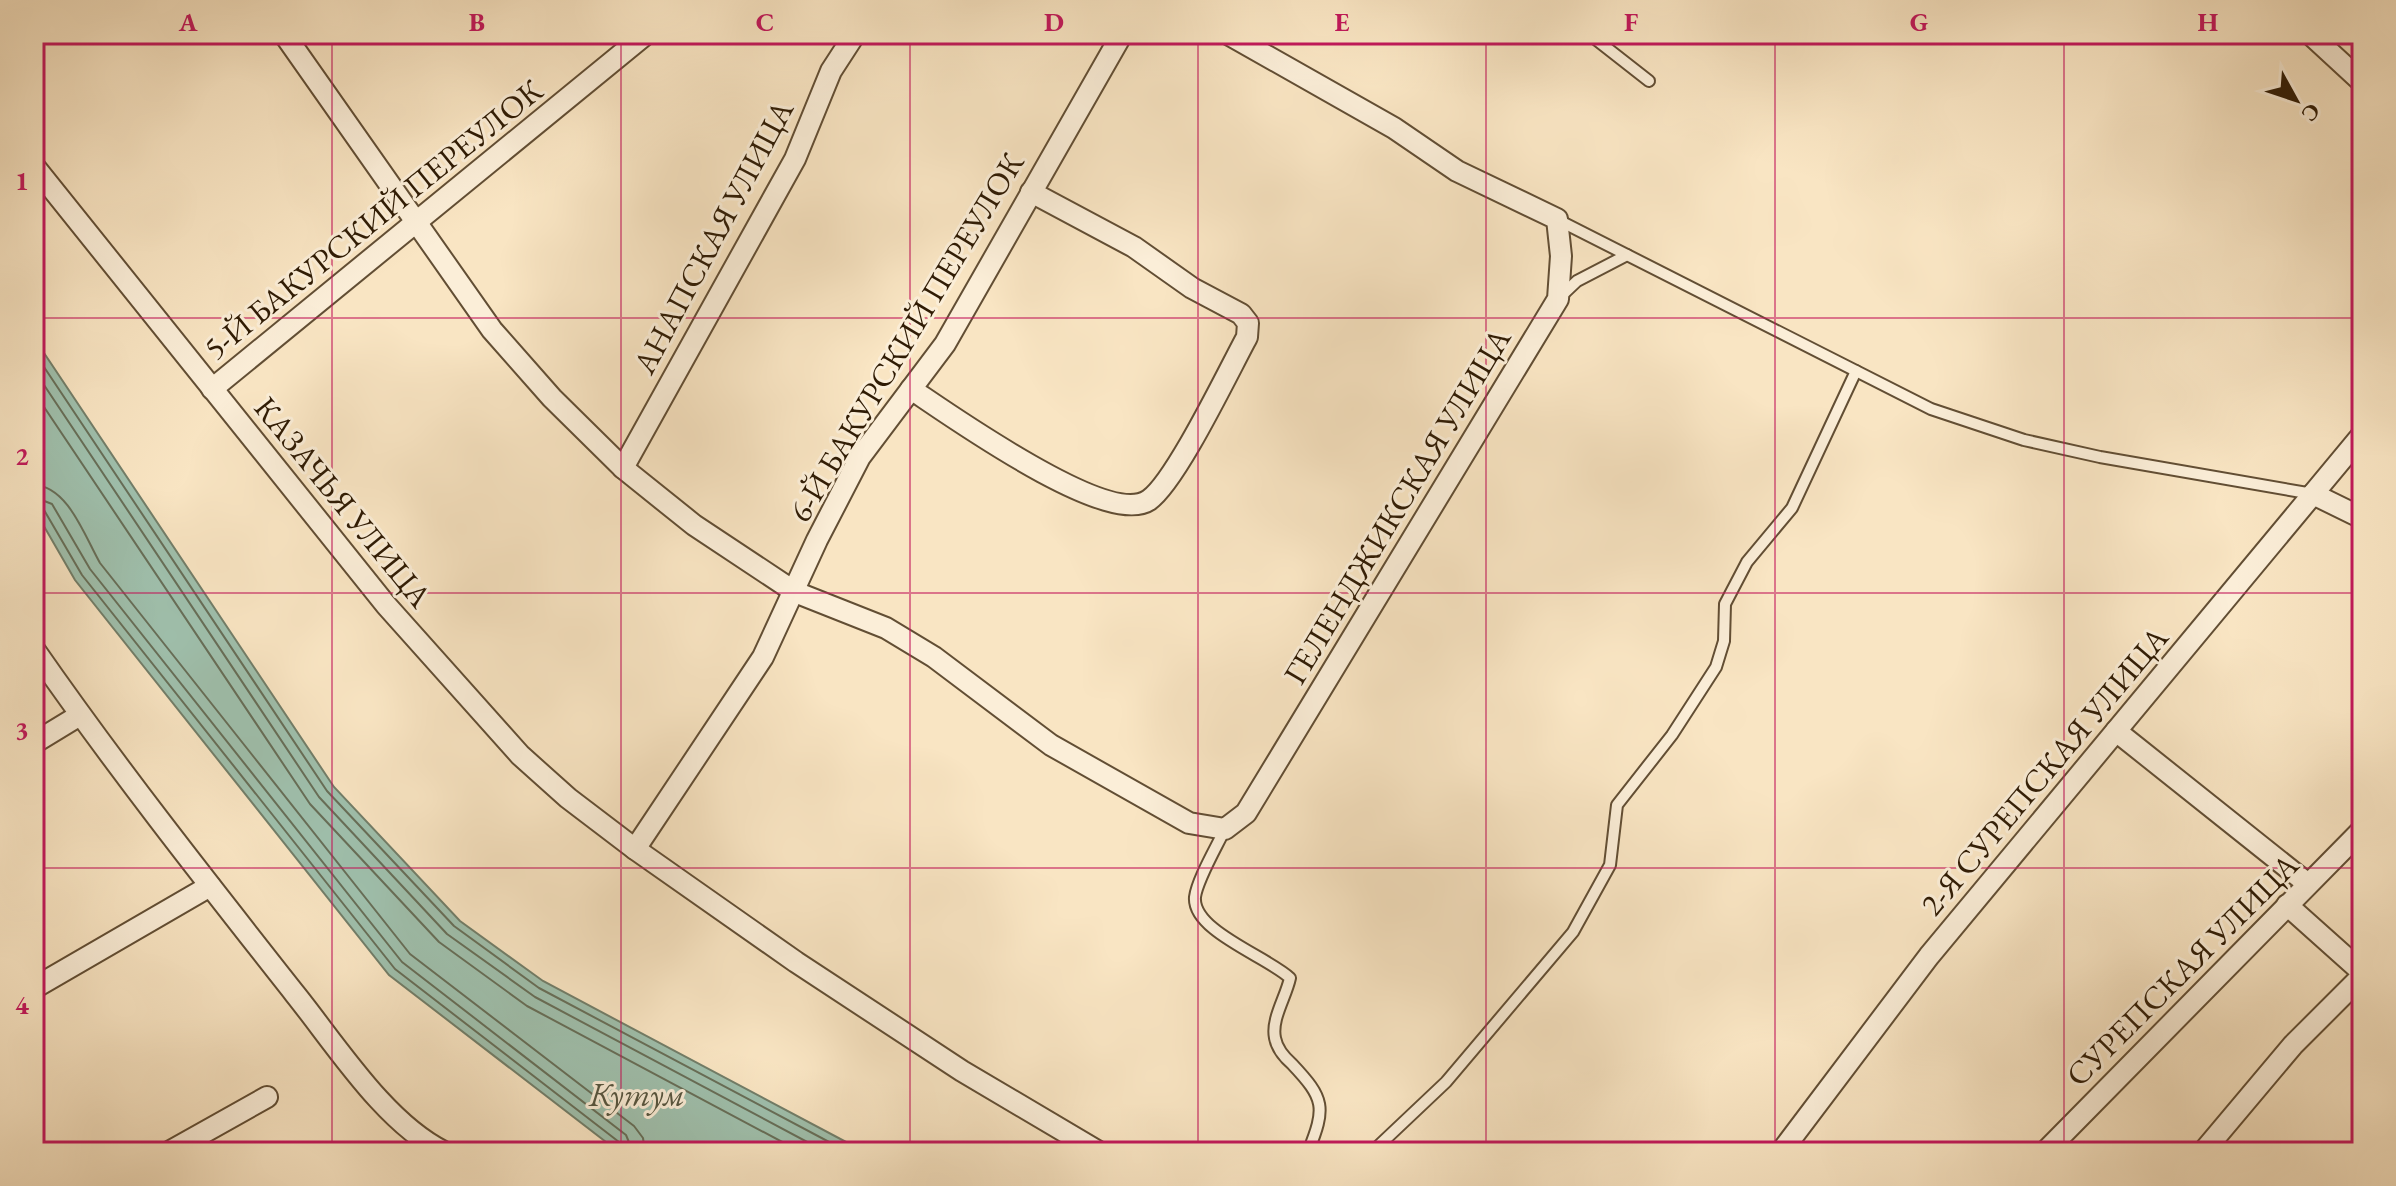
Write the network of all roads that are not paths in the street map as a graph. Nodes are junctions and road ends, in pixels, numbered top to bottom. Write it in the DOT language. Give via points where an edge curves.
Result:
graph roads {
  1 [pos="284,34"];
  2 [pos="646,34"];
  3 [pos="855,34"];
  4 [pos="1122,34"];
  5 [pos="1228,34"];
  6 [pos="1589,34"];
  7 [pos="2310,34"];
  8 [pos="1649,81"];
  9 [pos="2362,82"];
  10 [pos="34,166"];
  11 [pos="1031,192"];
  12 [pos="1557,219"];
  13 [pos="416,225"];
  14 [pos="1627,255"];
  15 [pos="1558,299"];
  16 [pos="1856,371"];
  17 [pos="212,389"];
  18 [pos="911,389"];
  19 [pos="2362,435"];
  20 [pos="623,468"];
  21 [pos="2313,494"];
  22 [pos="2362,518"];
  23 [pos="795,592"];
  24 [pos="34,649"];
  25 [pos="80,715"];
  26 [pos="2116,731"];
  27 [pos="34,743"];
  28 [pos="1225,829"];
  29 [pos="2362,830"];
  30 [pos="635,849"];
  31 [pos="2308,884"];
  32 [pos="210,886"];
  33 [pos="2287,905"];
  34 [pos="2362,974"];
  35 [pos="34,988"];
  36 [pos="267,1097"];
  37 [pos="169,1152"];
  38 [pos="444,1152"];
  39 [pos="1099,1152"];
  40 [pos="1308,1152"];
  41 [pos="1372,1152"];
  42 [pos="1781,1152"];
  43 [pos="2045,1152"];
  44 [pos="2203,1152"];
  1 -- 13 [label="street"];
  2 -- 13 [label="street, 5-Й БАКУРСКИЙ ПЕРЕУЛОК"];
  3 -- 20 [label="street, АНАПСКАЯ УЛИЦА" via="831,71 795,159"];
  4 -- 11 [label="street, 6-Й БАКУРСКИЙ ПЕРЕУЛОК"];
  5 -- 12 [label="street" via="1394,128 1457,171"];
  6 -- 8 [label="lane"];
  7 -- 9 [label="street"];
  10 -- 17 [label="street, КАЗАЧЬЯ УЛИЦА"];
  11 -- 18 [label="street, 6-Й БАКУРСКИЙ ПЕРЕУЛОК" via="945,344"];
  11 -- 18 [label="street" via="1134,247 1248,323 1247,337 1183,453 1148,500 1134,506 1113,504 1027,463"];
  12 -- 14 [label="lane"];
  12 -- 15 [label="street, ГЕЛЕНДЖИКСКАЯ УЛИЦА"];
  13 -- 17 [label="street, 5-Й БАКУРСКИЙ ПЕРЕУЛОК"];
  13 -- 20 [label="street" via="492,330"];
  14 -- 15 [label="lane" via="1577,281"];
  14 -- 16 [label="lane"];
  15 -- 28 [label="street, ГЕЛЕНДЖИКСКАЯ УЛИЦА" via="1246,813"];
  16 -- 21 [label="lane" via="1931,409 2024,440"];
  16 -- 41 [label="lane" via="1792,508 1747,562 1725,604 1724,641 1716,667 1617,805 1610,865 1573,932 1446,1082"];
  17 -- 30 [label="street, КАЗАЧЬЯ УЛИЦА" via="386,605 520,755"];
  18 -- 23 [label="street, 6-Й БАКУРСКИЙ ПЕРЕУЛОК" via="860,457"];
  19 -- 21 [label="street, 2-Я СУРЕПСКАЯ УЛИЦА"];
  20 -- 23 [label="street" via="694,525"];
  21 -- 22 [label="street"];
  21 -- 26 [label="street, 2-Я СУРЕПСКАЯ УЛИЦА"];
  23 -- 28 [label="street" via="886,628 934,657 1051,745 1189,823"];
  23 -- 30 [label="street, 6-Й БАКУРСКИЙ ПЕРЕУЛОК" via="763,657"];
  24 -- 25 [label="street"];
  25 -- 27 [label="street"];
  25 -- 32 [label="street"];
  26 -- 31 [label="street"];
  26 -- 42 [label="street, 2-Я СУРЕПСКАЯ УЛИЦА" via="1929,956"];
  28 -- 40 [label="lane" via="1195,896 1198,911 1212,929 1290,978 1275,1040 1321,1102 1320,1122"];
  29 -- 31 [label="street, СУРЕПСКАЯ УЛИЦА"];
  30 -- 39 [label="street, КАЗАЧЬЯ УЛИЦА" via="962,1071"];
  31 -- 33 [label="street, СУРЕПСКАЯ УЛИЦА"];
  32 -- 35 [label="street"];
  32 -- 38 [label="street" via="364,1080 420,1140"];
  33 -- 34 [label="street"];
  33 -- 43 [label="street, СУРЕПСКАЯ УЛИЦА"];
  34 -- 44 [label="street" via="2293,1045"];
  36 -- 37 [label="street"];
}
